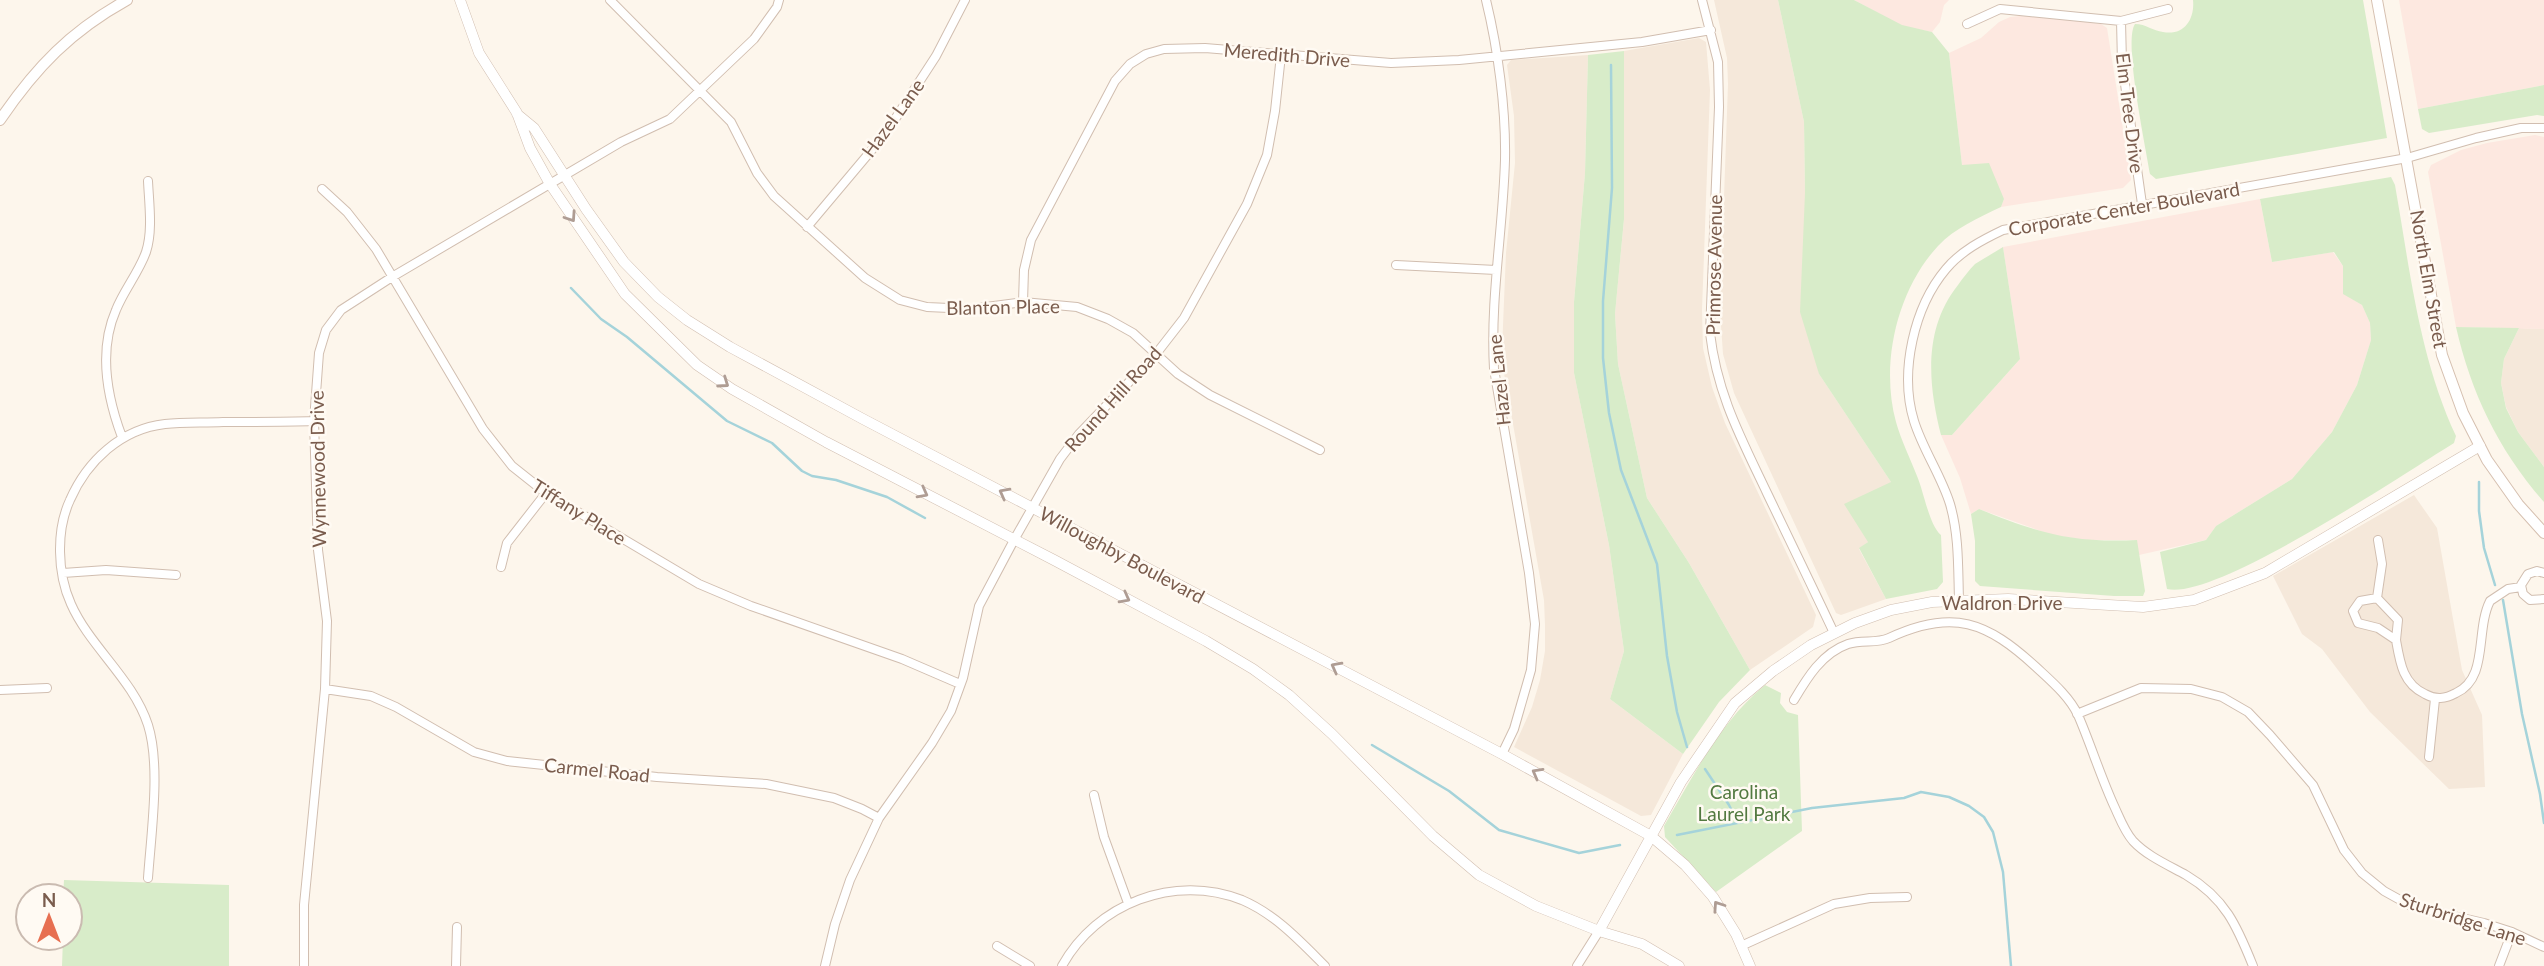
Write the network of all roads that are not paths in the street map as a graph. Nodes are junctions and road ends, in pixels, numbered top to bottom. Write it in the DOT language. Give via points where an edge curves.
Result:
graph roads {
  1 [pos="127,0"];
  2 [pos="460,0"];
  3 [pos="610,0"];
  4 [pos="779,0"];
  5 [pos="965,0"];
  6 [pos="1486,0"];
  7 [pos="1702,0"];
  8 [pos="2377,0"];
  9 [pos="2168,9"];
  10 [pos="2121,21"];
  11 [pos="1967,24"];
  12 [pos="1712,30"];
  13 [pos="1280,55"];
  14 [pos="1496,56"];
  15 [pos="701,92"];
  16 [pos="517,113"];
  17 [pos="0,120"];
  18 [pos="2544,128"];
  19 [pos="2407,158"];
  20 [pos="564,176"];
  21 [pos="148,181"];
  22 [pos="550,184"];
  23 [pos="322,188"];
  24 [pos="2142,204"];
  25 [pos="807,227"];
  26 [pos="1396,265"];
  27 [pos="1496,270"];
  28 [pos="392,277"];
  29 [pos="1023,302"];
  30 [pos="1156,354"];
  31 [pos="314,421"];
  32 [pos="122,437"];
  33 [pos="2480,446"];
  34 [pos="1320,450"];
  35 [pos="545,494"];
  36 [pos="1033,508"];
  37 [pos="2544,533"];
  38 [pos="1014,540"];
  39 [pos="2378,540"];
  40 [pos="500,567"];
  41 [pos="63,573"];
  42 [pos="2544,573"];
  43 [pos="176,575"];
  44 [pos="2521,587"];
  45 [pos="2377,597"];
  46 [pos="2544,599"];
  47 [pos="1959,600"];
  48 [pos="1834,633"];
  49 [pos="2396,640"];
  50 [pos="960,684"];
  51 [pos="47,688"];
  52 [pos="325,689"];
  53 [pos="0,690"];
  54 [pos="2435,699"];
  55 [pos="1794,700"];
  56 [pos="2077,714"];
  57 [pos="1502,754"];
  58 [pos="2429,757"];
  59 [pos="1094,795"];
  60 [pos="878,818"];
  61 [pos="1651,835"];
  62 [pos="148,878"];
  63 [pos="1907,897"];
  64 [pos="1128,903"];
  65 [pos="457,927"];
  66 [pos="1599,931"];
  67 [pos="2512,932"];
  68 [pos="997,946"];
  69 [pos="1741,946"];
  70 [pos="2544,947"];
  71 [pos="304,966"];
  72 [pos="456,966"];
  73 [pos="825,966"];
  74 [pos="1030,966"];
  75 [pos="1062,966"];
  76 [pos="1325,966"];
  77 [pos="1577,966"];
  78 [pos="1679,966"];
  79 [pos="1750,966"];
  80 [pos="2253,966"];
  81 [pos="2499,966"];
  1 -- 17 [label="main road" via="59,47"];
  2 -- 16 [label="street, Willoughby Boulevard" via="479,53"];
  3 -- 15 [label="street, Blanton Place"];
  4 -- 15 [label="street, Wynnewood Drive" via="754,39"];
  5 -- 25 [label="street, Hazel Lane" via="936,57 886,134"];
  6 -- 14 [label="street, Hazel Lane"];
  7 -- 12 [label="street, Primrose Avenue"];
  8 -- 19 [label="main road, North Elm Street"];
  9 -- 10 [label="street"];
  10 -- 11 [label="street" via="2000,9"];
  10 -- 24 [label="street, Elm Tree Drive" via="2122,63"];
  12 -- 14 [label="street, Meredith Drive" via="1642,42"];
  12 -- 48 [label="street, Primrose Avenue" via="1719,107 1710,332 1713,358 1735,426"];
  13 -- 14 [label="street, Meredith Drive" via="1391,63"];
  13 -- 29 [label="street, Meredith Drive" via="1164,49 1130,64 1115,80 1031,240"];
  13 -- 30 [label="street, Round Hill Road" via="1267,155 1247,204 1184,318"];
  14 -- 27 [label="street, Hazel Lane" via="1505,157"];
  15 -- 20 [label="street, Wynnewood Drive" via="670,119"];
  15 -- 25 [label="street, Blanton Place" via="732,122 774,196"];
  16 -- 20 [label="street, Willoughby Boulevard" via="534,128"];
  16 -- 22 [label="street, Willoughby Boulevard"];
  18 -- 19 [label="street, Corporate Center Boulevard" via="2521,128"];
  19 -- 24 [label="street, Corporate Center Boulevard"];
  19 -- 33 [label="main road, North Elm Street" via="2442,355"];
  20 -- 22 [label="street, Wynnewood Drive"];
  36 -- 20 [label="street, Willoughby Boulevard, one-way" via="687,320 624,262"];
  21 -- 32 [label="street" via="146,251 115,312 106,355 108,393"];
  22 -- 28 [label="street, Wynnewood Drive"];
  22 -- 38 [label="street, Willoughby Boulevard, one-way" via="625,294 697,365 826,442"];
  23 -- 28 [label="street, Tiffany Place" via="347,212"];
  24 -- 47 [label="street, Corporate Center Boulevard" via="2003,230 1968,249 1929,294 1913,340 1909,395 1924,450 1949,502 1957,537"];
  25 -- 29 [label="street, Blanton Place" via="865,278 900,300 927,307 971,309"];
  26 -- 27 [label="street"];
  27 -- 57 [label="street, Hazel Lane" via="1494,369 1535,624 1531,670"];
  28 -- 31 [label="street, Wynnewood Drive" via="341,310 326,330 319,353"];
  28 -- 35 [label="street, Tiffany Place" via="482,429 512,466"];
  29 -- 30 [label="street, Blanton Place" via="1077,307 1108,318"];
  30 -- 34 [label="street, Blanton Place" via="1210,395"];
  30 -- 36 [label="street, Round Hill Road" via="1079,434"];
  31 -- 32 [label="street" via="163,424"];
  31 -- 52 [label="street, Wynnewood Drive" via="318,550 327,621"];
  32 -- 41 [label="street" via="85,470 65,509 60,529"];
  33 -- 37 [label="main road, North Elm Street" via="2518,505"];
  33 -- 47 [label="street, Waldron Drive" via="2265,573 2194,600 2143,607"];
  35 -- 40 [label="street" via="507,543"];
  35 -- 50 [label="street, Tiffany Place" via="699,584"];
  36 -- 38 [label="street, Round Hill Road"];
  57 -- 36 [label="street, Willoughby Boulevard, one-way"];
  38 -- 50 [label="street, Round Hill Road" via="979,606"];
  38 -- 66 [label="street, Willoughby Boulevard, one-way" via="1253,669 1289,695 1479,875 1536,906"];
  39 -- 45 [label="street" via="2382,564"];
  41 -- 43 [label="street" via="106,570"];
  41 -- 62 [label="street" via="79,620 148,724 154,773"];
  42 -- 44 [label="street" via="2528,574"];
  44 -- 46 [label="street" via="2530,600"];
  44 -- 54 [label="street" via="2508,589 2490,601 2480,635 2477,673 2465,689"];
  45 -- 49 [label="street" via="2398,620"];
  45 -- 49 [label="street" via="2360,601 2353,611 2358,623 2378,628"];
  47 -- 48 [label="street, Waldron Drive" via="1891,610"];
  48 -- 61 [label="street, Waldron Drive" via="1773,671 1735,704"];
  49 -- 54 [label="street" via="2404,676 2414,689"];
  50 -- 60 [label="street, Round Hill Road" via="932,743"];
  51 -- 53 [label="street"];
  52 -- 60 [label="street, Carmel Road" via="371,696 474,752 507,761 766,784 834,798"];
  52 -- 71 [label="street, Wynnewood Drive" via="304,905"];
  54 -- 58 [label="street"];
  55 -- 56 [label="street" via="1829,654 1849,644 1879,642 1934,622 1960,622 1988,630 2012,645 2057,687"];
  56 -- 67 [label="street, Sturbridge Lane" via="2141,688 2191,689 2222,697 2248,712 2313,785 2344,850 2384,891 2411,906"];
  56 -- 80 [label="street" via="2131,839 2217,897 2236,923"];
  61 -- 57 [label="street, Willoughby Boulevard, one-way"];
  59 -- 64 [label="street"];
  60 -- 73 [label="street, Round Hill Road" via="850,880"];
  61 -- 66 [label="street, Waldron Drive"];
  69 -- 61 [label="street, Willoughby Boulevard, one-way" via="1713,897"];
  63 -- 69 [label="street" via="1834,904"];
  64 -- 75 [label="street" via="1102,919 1070,951"];
  64 -- 76 [label="street" via="1164,892 1202,890 1242,900 1285,926"];
  65 -- 72 [label="street"];
  66 -- 77 [label="street, Waldron Drive"];
  66 -- 78 [label="street, Willoughby Boulevard" via="1642,944"];
  67 -- 70 [label="street, Sturbridge Lane"];
  67 -- 81 [label="street"];
  68 -- 74 [label="street"];
  69 -- 79 [label="street, Willoughby Boulevard"];
}
